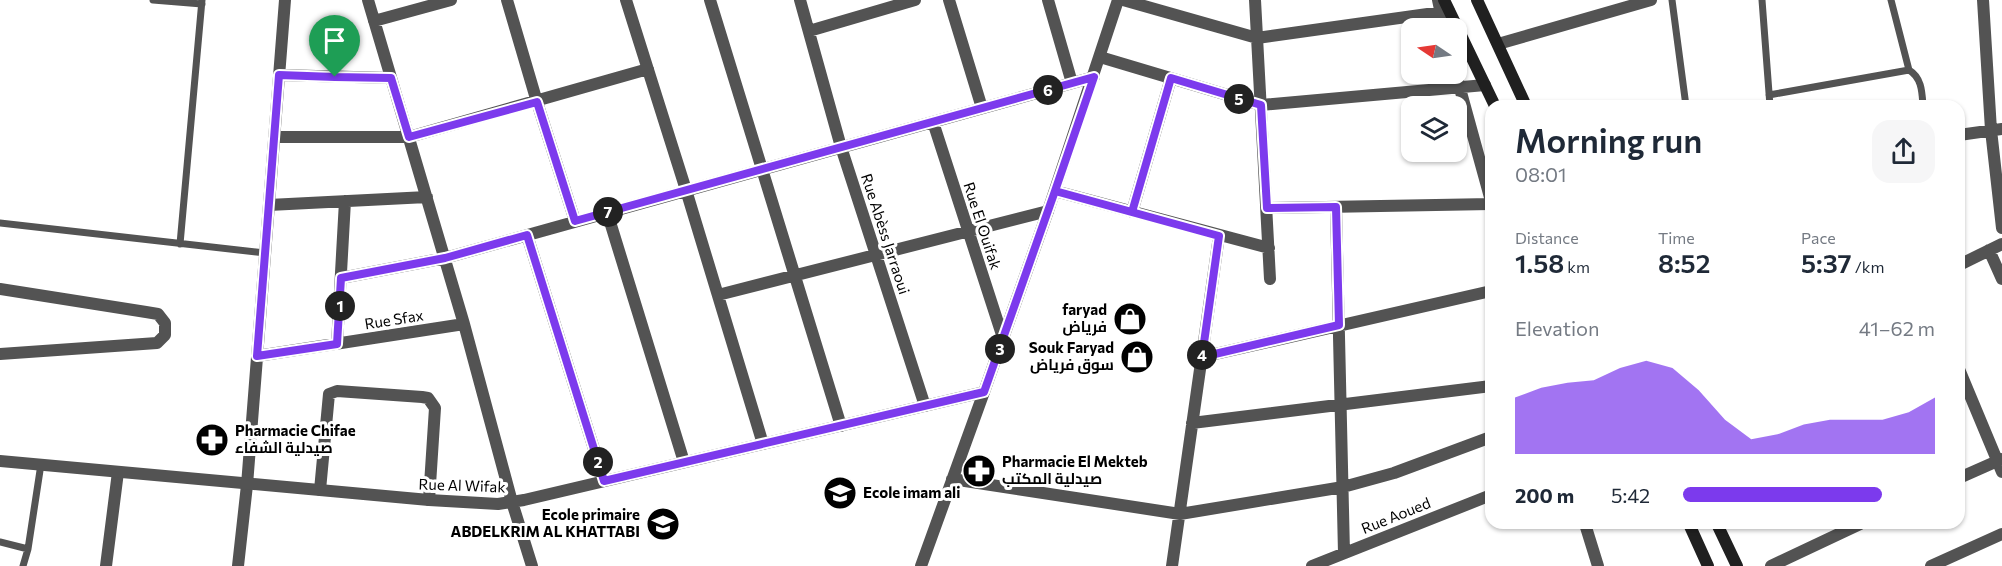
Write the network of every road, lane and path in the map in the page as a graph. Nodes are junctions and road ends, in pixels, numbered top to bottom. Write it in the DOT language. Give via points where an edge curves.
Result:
graph roads {
  1 [pos="153,0"];
  2 [pos="285,0"];
  3 [pos="368,0"];
  4 [pos="451,0"];
  5 [pos="507,0"];
  6 [pos="626,0"];
  7 [pos="710,0"];
  8 [pos="800,0"];
  9 [pos="915,0"];
  10 [pos="949,0"];
  11 [pos="1048,0"];
  12 [pos="1118,0"];
  13 [pos="1123,0"];
  14 [pos="1255,0"];
  15 [pos="1477,0"];
  16 [pos="1651,0"];
  17 [pos="1672,0"];
  18 [pos="1762,0"];
  19 [pos="1891,0"];
  20 [pos="1983,0"];
  21 [pos="202,2"];
  22 [pos="901,2"];
  23 [pos="1443,6"];
  24 [pos="374,21"];
  25 [pos="809,31"];
  26 [pos="1257,38"];
  27 [pos="1498,44"];
  28 [pos="1100,57"];
  29 [pos="648,69"];
  30 [pos="1909,70"];
  31 [pos="279,75"];
  32 [pos="1094,77"];
  33 [pos="391,78"];
  34 [pos="1171,78"];
  35 [pos="1072,83"];
  36 [pos="1459,84"];
  37 [pos="1485,85"];
  38 [pos="1460,87"];
  39 [pos="1769,96"];
  40 [pos="1492,100"];
  41 [pos="1523,100"];
  42 [pos="1685,100"];
  43 [pos="1769,100"];
  44 [pos="1922,100"];
  45 [pos="537,102"];
  46 [pos="1261,105"];
  47 [pos="982,108"];
  48 [pos="933,122"];
  49 [pos="1997,129"];
  50 [pos="1965,134"];
  51 [pos="274,137"];
  52 [pos="409,137"];
  53 [pos="842,147"];
  54 [pos="764,169"];
  55 [pos="1485,181"];
  56 [pos="686,190"];
  57 [pos="1055,191"];
  58 [pos="427,197"];
  59 [pos="345,201"];
  60 [pos="1485,203"];
  61 [pos="269,205"];
  62 [pos="1336,207"];
  63 [pos="1267,208"];
  64 [pos="1048,211"];
  65 [pos="607,212"];
  66 [pos="1132,212"];
  67 [pos="575,221"];
  68 [pos="0,223"];
  69 [pos="2002,228"];
  70 [pos="968,232"];
  71 [pos="527,235"];
  72 [pos="1219,236"];
  73 [pos="180,244"];
  74 [pos="2002,244"];
  75 [pos="1269,248"];
  76 [pos="1989,250"];
  77 [pos="265,253"];
  78 [pos="876,255"];
  79 [pos="445,258"];
  80 [pos="1965,262"];
  81 [pos="796,276"];
  82 [pos="341,278"];
  83 [pos="1270,279"];
  84 [pos="2002,279"];
  85 [pos="0,289"];
  86 [pos="1485,292"];
  87 [pos="718,295"];
  88 [pos="464,324"];
  89 [pos="1339,325"];
  90 [pos="1003,338"];
  91 [pos="337,344"];
  92 [pos="0,354"];
  93 [pos="257,356"];
  94 [pos="1202,357"];
  95 [pos="1965,383"];
  96 [pos="1485,387"];
  97 [pos="984,392"];
  98 [pos="1341,405"];
  99 [pos="925,406"];
  100 [pos="1192,423"];
  101 [pos="842,426"];
  102 [pos="1485,439"];
  103 [pos="763,444"];
  104 [pos="0,461"];
  105 [pos="684,462"];
  106 [pos="41,464"];
  107 [pos="2000,464"];
  108 [pos="118,472"];
  109 [pos="1965,476"];
  110 [pos="952,479"];
  111 [pos="604,481"];
  112 [pos="247,484"];
  113 [pos="1342,487"];
  114 [pos="320,490"];
  115 [pos="1485,497"];
  116 [pos="429,500"];
  117 [pos="512,502"];
  118 [pos="1180,514"];
  119 [pos="1587,529"];
  120 [pos="1691,529"];
  121 [pos="1719,529"];
  122 [pos="1846,529"];
  123 [pos="2002,534"];
  124 [pos="0,542"];
  125 [pos="28,549"];
  126 [pos="1344,553"];
  127 [pos="1326,563"];
  128 [pos="23,566"];
  129 [pos="106,566"];
  130 [pos="238,566"];
  131 [pos="532,566"];
  132 [pos="921,566"];
  133 [pos="1172,566"];
  134 [pos="1312,566"];
  135 [pos="1598,566"];
  136 [pos="1708,566"];
  137 [pos="1737,566"];
  138 [pos="1771,566"];
  139 [pos="1931,566"];
  1 -- 21 [label="lane"];
  2 -- 31 [label="street"];
  3 -- 24 [label="street"];
  4 -- 24 [label="street"];
  5 -- 45 [label="street"];
  6 -- 29 [label="street"];
  7 -- 54 [label="street"];
  8 -- 25 [label="street, Rue Abèss Jarraoui"];
  9 -- 22 [label="street"];
  10 -- 47 [label="street"];
  11 -- 35 [label="street"];
  12 -- 28 [label="street"];
  13 -- 26 [label="street"];
  14 -- 26 [label="street"];
  15 -- 27 [label="main road"];
  16 -- 27 [label="street"];
  17 -- 42 [label="lane"];
  18 -- 39 [label="lane"];
  19 -- 30 [label="lane"];
  20 -- 49 [label="street"];
  21 -- 73 [label="lane"];
  22 -- 25 [label="street"];
  23 -- 26 [label="street"];
  23 -- 37 [label="main road"];
  24 -- 33 [label="street"];
  25 -- 53 [label="street, Rue Abèss Jarraoui"];
  26 -- 46 [label="street"];
  27 -- 41 [label="main road"];
  28 -- 32 [label="street"];
  28 -- 34 [label="street"];
  29 -- 45 [label="street"];
  29 -- 56 [label="street"];
  30 -- 39 [label="lane"];
  30 -- 44 [label="lane" via="1920,80"];
  31 -- 33 [label="street"];
  31 -- 51 [label="street"];
  32 -- 35 [label="street"];
  32 -- 57 [label="street"];
  33 -- 52 [label="street"];
  34 -- 46 [label="street"];
  34 -- 66 [label="street"];
  35 -- 47 [label="street"];
  36 -- 38 [label="street"];
  37 -- 38 [label="street"];
  37 -- 40 [label="main road"];
  38 -- 46 [label="street"];
  38 -- 55 [label="street"];
  39 -- 43 [label="lane"];
  45 -- 52 [label="street"];
  45 -- 67 [label="street"];
  46 -- 63 [label="street"];
  47 -- 48 [label="street"];
  48 -- 53 [label="street"];
  48 -- 70 [label="street, Rue El Ouifak"];
  49 -- 50 [label="street"];
  49 -- 69 [label="street"];
  51 -- 52 [label="street"];
  51 -- 61 [label="street"];
  52 -- 58 [label="street"];
  53 -- 54 [label="street"];
  53 -- 78 [label="street, Rue Abèss Jarraoui"];
  54 -- 56 [label="street"];
  54 -- 81 [label="street"];
  56 -- 65 [label="street"];
  56 -- 87 [label="street"];
  57 -- 64 [label="street"];
  57 -- 66 [label="street"];
  58 -- 59 [label="street"];
  58 -- 79 [label="street"];
  59 -- 61 [label="street"];
  59 -- 82 [label="street"];
  60 -- 62 [label="street"];
  61 -- 77 [label="street"];
  62 -- 63 [label="street"];
  62 -- 89 [label="street"];
  63 -- 75 [label="street"];
  64 -- 70 [label="street"];
  64 -- 90 [label="street"];
  65 -- 67 [label="street"];
  65 -- 105 [label="street"];
  66 -- 72 [label="street"];
  67 -- 71 [label="street"];
  68 -- 73 [label="lane"];
  70 -- 78 [label="street"];
  70 -- 90 [label="street, Rue El Ouifak"];
  71 -- 79 [label="street"];
  71 -- 111 [label="street"];
  72 -- 75 [label="street"];
  72 -- 94 [label="street"];
  73 -- 77 [label="lane"];
  74 -- 76 [label="street"];
  75 -- 83 [label="street"];
  76 -- 80 [label="street"];
  76 -- 84 [label="street"];
  77 -- 93 [label="street"];
  78 -- 81 [label="street"];
  78 -- 99 [label="street, Rue Abèss Jarraoui"];
  79 -- 82 [label="street"];
  79 -- 88 [label="street"];
  81 -- 87 [label="street"];
  81 -- 101 [label="street"];
  82 -- 91 [label="street"];
  85 -- 92 [label="street" via="158,314 165,323 165,335 157,343"];
  86 -- 89 [label="street"];
  87 -- 103 [label="street"];
  88 -- 91 [label="street, Rue Sfax"];
  88 -- 117 [label="street"];
  89 -- 94 [label="street"];
  89 -- 98 [label="street"];
  90 -- 97 [label="street"];
  91 -- 93 [label="street, Rue Sfax"];
  93 -- 112 [label="street"];
  94 -- 100 [label="street"];
  95 -- 107 [label="street"];
  96 -- 98 [label="street"];
  97 -- 99 [label="street, Rue Al Wifak"];
  97 -- 110 [label="street"];
  98 -- 100 [label="street"];
  98 -- 113 [label="street"];
  99 -- 101 [label="street, Rue Al Wifak"];
  100 -- 118 [label="street"];
  101 -- 103 [label="street, Rue Al Wifak"];
  102 -- 113 [label="street" via="1395,473"];
  103 -- 105 [label="street, Rue Al Wifak"];
  104 -- 106 [label="street, Rue Al Wifak"];
  105 -- 111 [label="street, Rue Al Wifak"];
  106 -- 108 [label="street, Rue Al Wifak"];
  106 -- 125 [label="lane"];
  107 -- 109 [label="street"];
  108 -- 112 [label="street, Rue Al Wifak"];
  108 -- 129 [label="street"];
  110 -- 118 [label="street"];
  110 -- 132 [label="street"];
  111 -- 117 [label="street, Rue Al Wifak"];
  112 -- 114 [label="street, Rue Al Wifak"];
  112 -- 130 [label="street"];
  113 -- 118 [label="street"];
  113 -- 126 [label="street"];
  114 -- 116 [label="street, Rue Al Wifak"];
  114 -- 116 [label="street" via="329,394 337,391 422,397 428,398 435,408"];
  115 -- 126 [label="street, Rue Aoued"];
  116 -- 117 [label="street, Rue Al Wifak"];
  117 -- 131 [label="street"];
  118 -- 133 [label="street"];
  119 -- 135 [label="street"];
  120 -- 136 [label="main road"];
  121 -- 137 [label="main road"];
  122 -- 138 [label="street"];
  123 -- 139 [label="street"];
  124 -- 125 [label="lane"];
  125 -- 128 [label="lane"];
  126 -- 127 [label="street, Rue Aoued"];
  127 -- 134 [label="street, Rue Aoued"];
}
